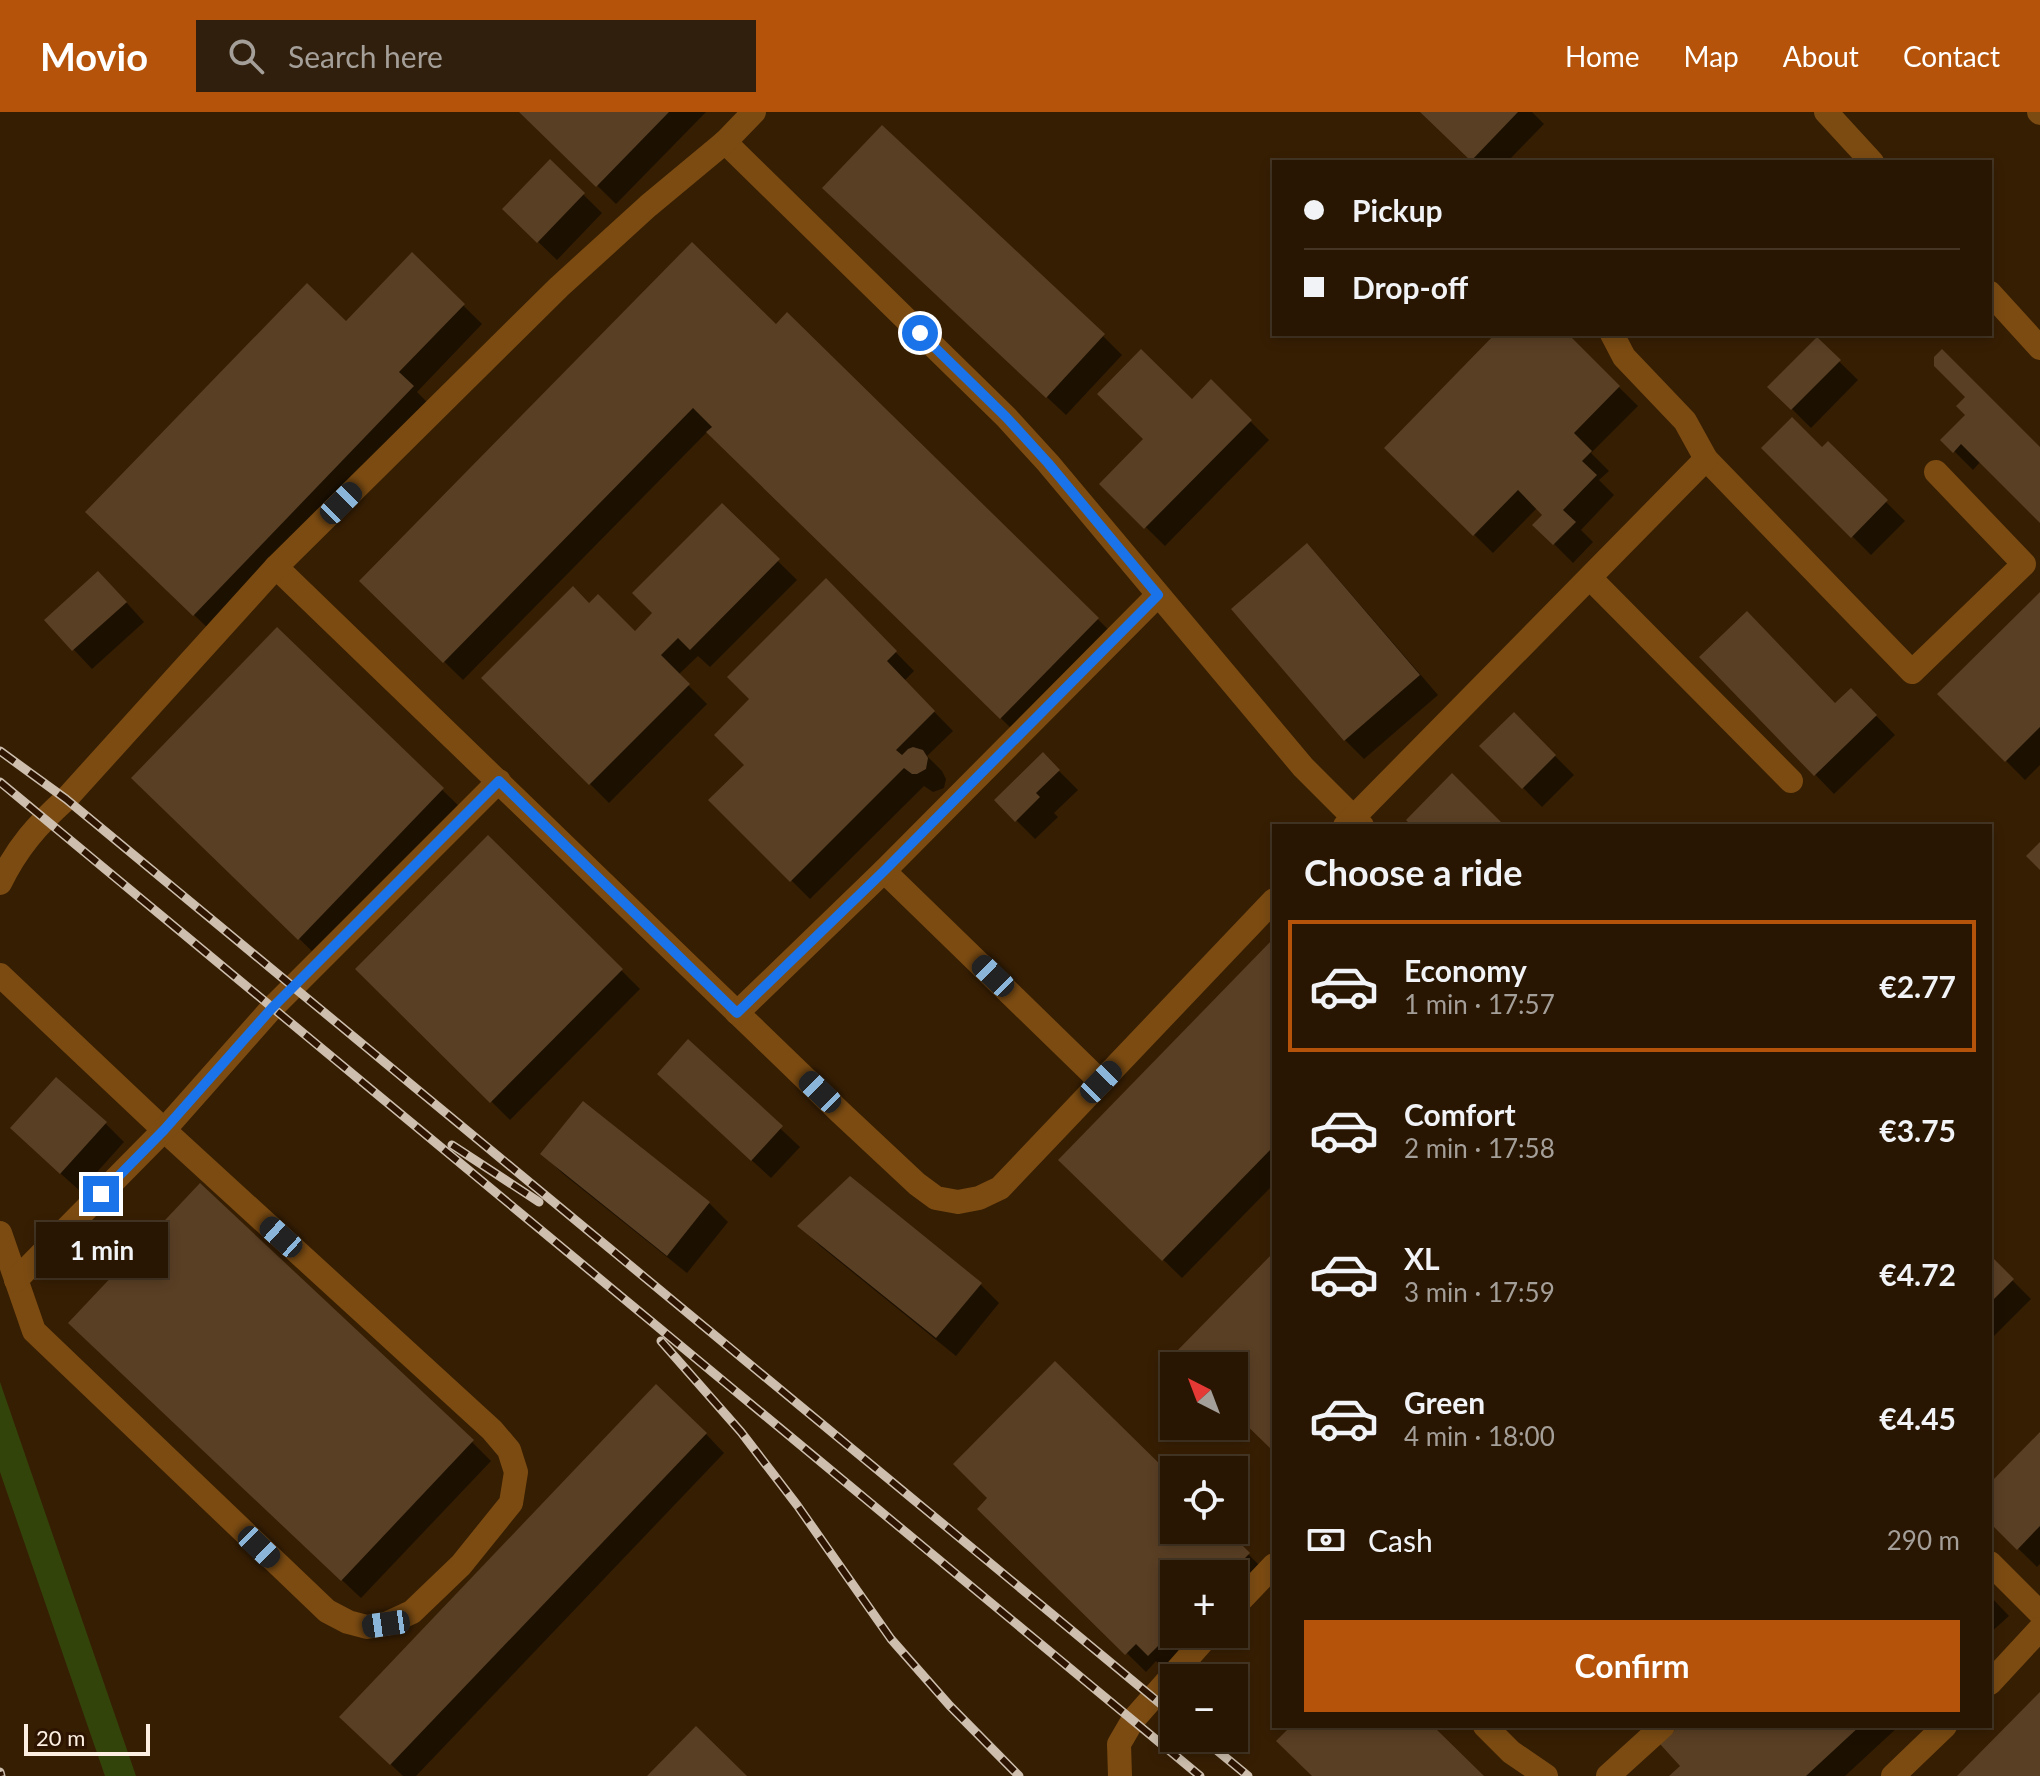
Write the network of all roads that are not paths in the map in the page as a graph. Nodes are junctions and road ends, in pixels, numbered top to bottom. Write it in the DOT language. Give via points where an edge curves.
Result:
graph roads {
  1 [pos="754,112"];
  2 [pos="1826,112"];
  3 [pos="725,142"];
  4 [pos="1870,160"];
  5 [pos="1992,295"];
  6 [pos="1613,336"];
  7 [pos="2040,348"];
  8 [pos="1706,459"];
  9 [pos="1936,472"];
  10 [pos="276,567"];
  11 [pos="1590,578"];
  12 [pos="1158,595"];
  13 [pos="499,781"];
  14 [pos="1791,781"];
  15 [pos="1353,823"];
  16 [pos="884,871"];
  17 [pos="0,883"];
  18 [pos="1272,902"];
  19 [pos="0,975"];
  20 [pos="737,1013"];
  21 [pos="1101,1082"];
  22 [pos="164,1130"];
  23 [pos="0,1233"];
  24 [pos="16,1280"];
  25 [pos="1992,1565"];
  26 [pos="1272,1567"];
  27 [pos="1248,1592"];
  28 [pos="2040,1613"];
  29 [pos="2040,1629"];
  30 [pos="1197,1648"];
  31 [pos="1992,1681"];
  32 [pos="1487,1728"];
  33 [pos="1661,1728"];
  34 [pos="1943,1728"];
  35 [pos="1120,1776"];
  36 [pos="1546,1776"];
  37 [pos="1608,1776"];
  38 [pos="1893,1776"];
  1 -- 3 [label="street"];
  2 -- 4 [label="street"];
  3 -- 10 [label="street" via="559,287"];
  3 -- 12 [label="street" via="1006,417"];
  5 -- 7 [label="street"];
  6 -- 8 [label="street" via="1624,357 1685,421"];
  8 -- 9 [label="street" via="1912,672 2024,564"];
  8 -- 11 [label="street"];
  10 -- 13 [label="street"];
  10 -- 17 [label="street" via="45,818"];
  11 -- 14 [label="street"];
  11 -- 15 [label="street"];
  12 -- 15 [label="street"];
  12 -- 16 [label="street"];
  13 -- 20 [label="street"];
  13 -- 22 [label="street" via="272,1008"];
  16 -- 20 [label="street"];
  16 -- 21 [label="street"];
  18 -- 21 [label="street"];
  19 -- 22 [label="street"];
  20 -- 21 [label="street" via="936,1198 958,1202 1000,1188"];
  22 -- 24 [label="street"];
  22 -- 24 [label="street" via="509,1450 516,1472 511,1503 452,1574 412,1612 386,1624 367,1627 327,1611 34,1331"];
  23 -- 24 [label="street"];
  25 -- 28 [label="street"];
  26 -- 27 [label="street"];
  29 -- 31 [label="street"];
  30 -- 35 [label="street" via="1133,1720 1119,1744"];
  32 -- 36 [label="street"];
  33 -- 37 [label="street"];
  34 -- 38 [label="street"];
}
